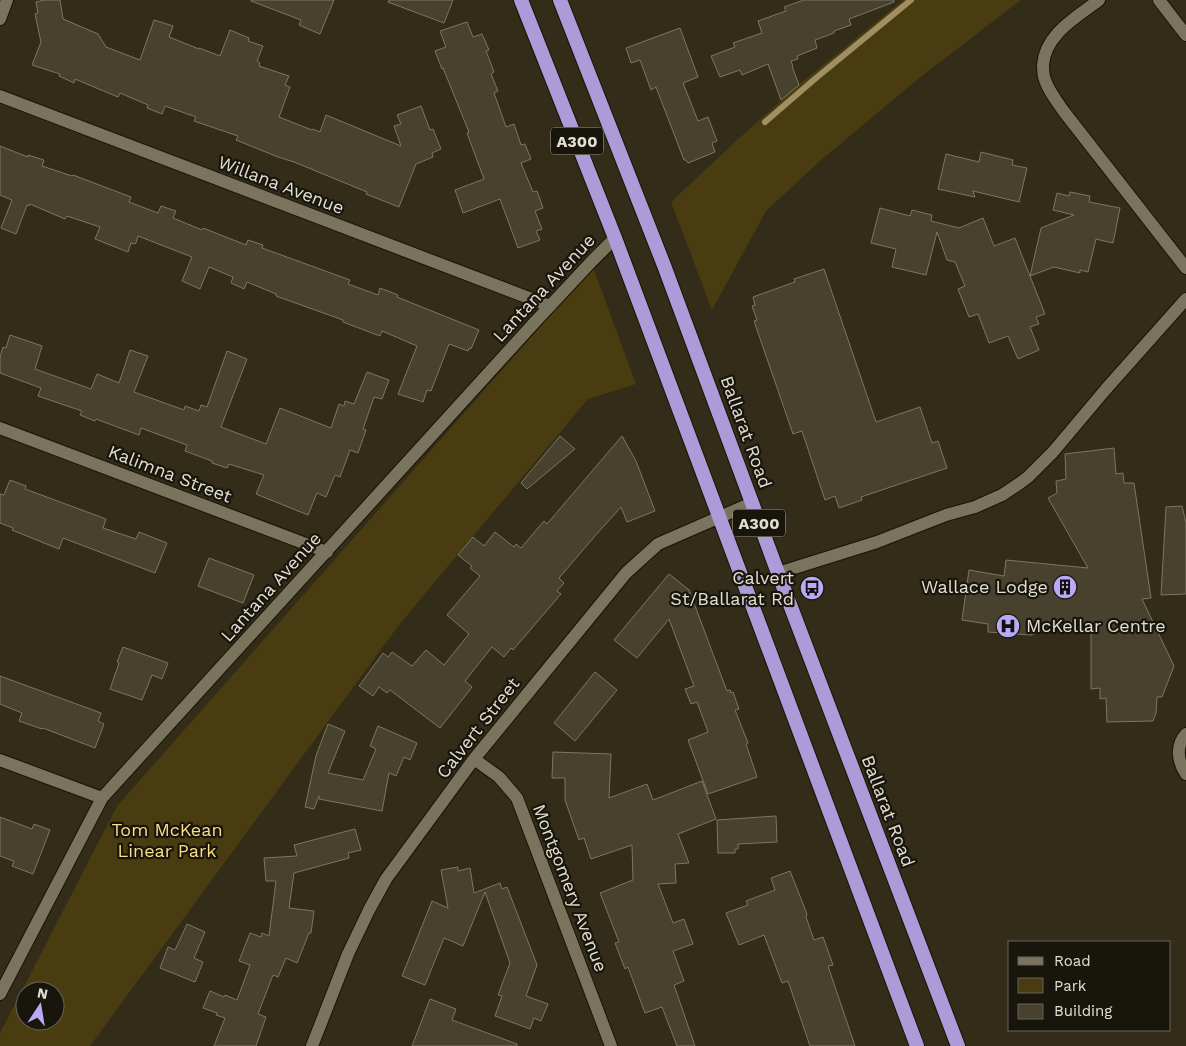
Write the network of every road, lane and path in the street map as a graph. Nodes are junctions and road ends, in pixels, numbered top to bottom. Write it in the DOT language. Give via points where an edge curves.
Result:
graph roads {
  1 [pos="7,0"];
  2 [pos="521,0"];
  3 [pos="560,0"];
  4 [pos="1099,0"];
  5 [pos="1159,0"];
  6 [pos="0,20"];
  7 [pos="1186,35"];
  8 [pos="0,96"];
  9 [pos="615,238"];
  10 [pos="1186,268"];
  11 [pos="1186,299"];
  12 [pos="550,306"];
  13 [pos="0,428"];
  14 [pos="752,503"];
  15 [pos="719,518"];
  16 [pos="327,552"];
  17 [pos="778,574"];
  18 [pos="1186,734"];
  19 [pos="474,759"];
  20 [pos="0,760"];
  21 [pos="1186,774"];
  22 [pos="102,798"];
  23 [pos="0,994"];
  24 [pos="312,1046"];
  25 [pos="611,1046"];
  26 [pos="917,1046"];
  27 [pos="958,1046"];
  1 -- 6 [label="street"];
  2 -- 9 [label="highway, A300"];
  3 -- 14 [label="highway, Ballarat Road / A300" via="662,260"];
  4 -- 10 [label="street" via="1062,29 1049,44 1043,72 1045,81"];
  5 -- 7 [label="street"];
  8 -- 12 [label="street, Willana Avenue"];
  9 -- 12 [label="street, Lantana Avenue"];
  9 -- 15 [label="highway, A300"];
  11 -- 17 [label="street" via="1053,452 1020,483 975,507"];
  12 -- 16 [label="street, Lantana Avenue"];
  13 -- 16 [label="street, Kalimna Street"];
  14 -- 15 [label="street, Calvert Street"];
  14 -- 17 [label="highway, Ballarat Road / A300"];
  15 -- 19 [label="street, Calvert Street" via="658,544 626,573"];
  15 -- 26 [label="highway, A300"];
  16 -- 22 [label="street, Lantana Avenue"];
  17 -- 27 [label="highway, Ballarat Road / A300"];
  18 -- 21 [label="street" via="1179,752 1181,768"];
  19 -- 24 [label="street, Calvert Street" via="386,879 348,954"];
  19 -- 25 [label="street, Montgomery Avenue" via="499,777 517,798"];
  20 -- 22 [label="street"];
  22 -- 23 [label="street, Lantana Avenue"];
}
